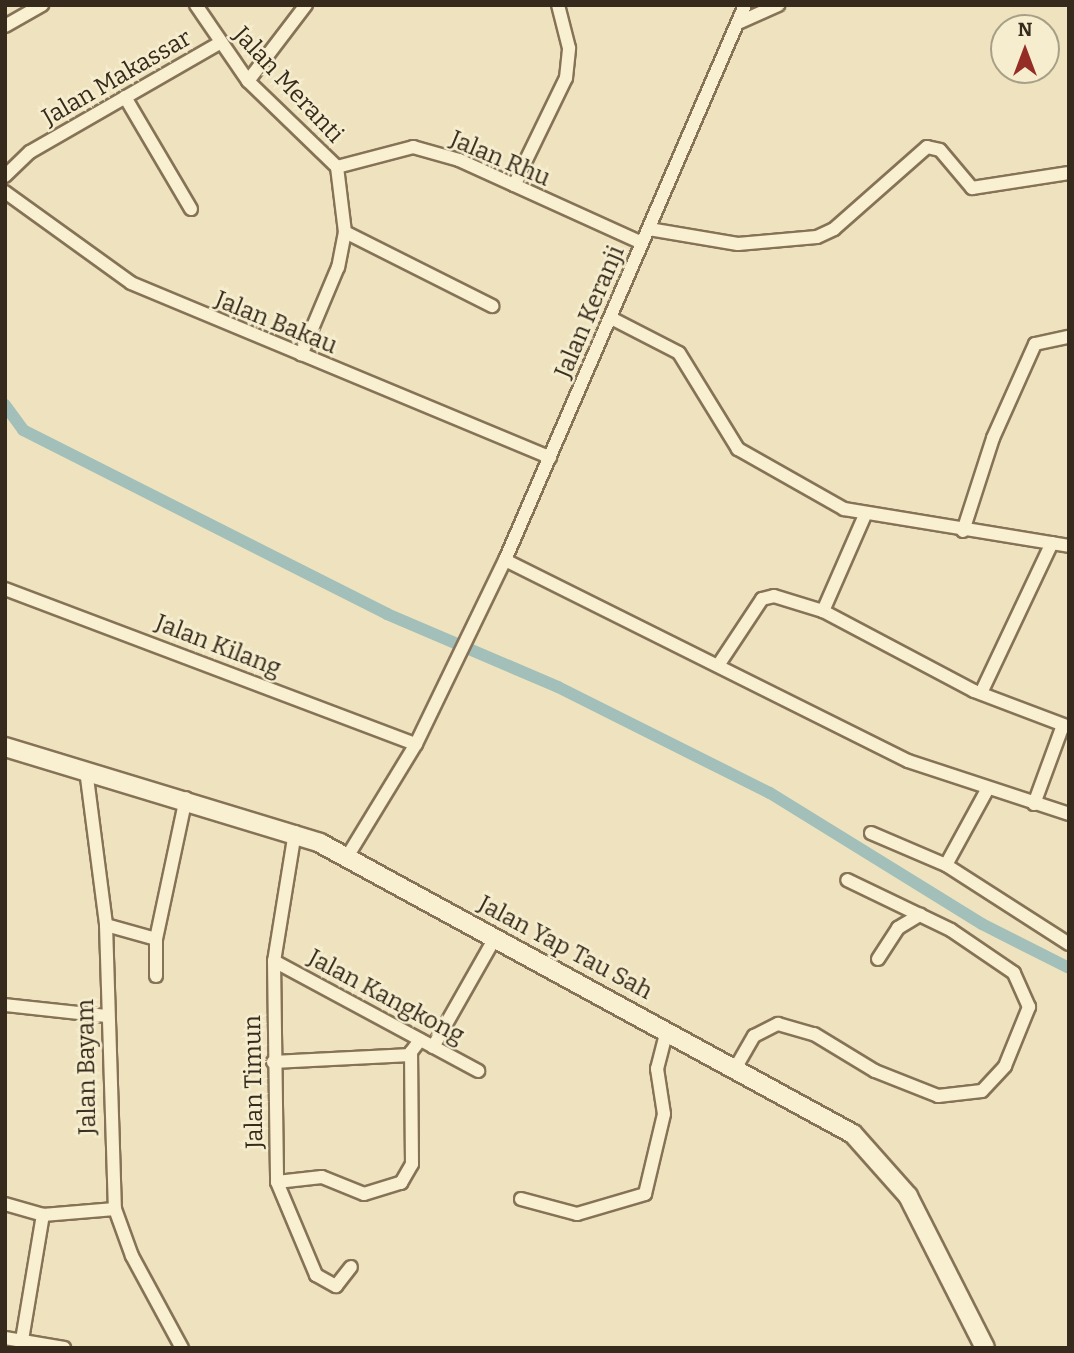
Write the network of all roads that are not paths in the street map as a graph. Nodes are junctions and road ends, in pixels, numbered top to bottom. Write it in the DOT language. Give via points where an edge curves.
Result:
graph roads {
  1 [pos="42,5"];
  2 [pos="197,5"];
  3 [pos="306,5"];
  4 [pos="558,5"];
  5 [pos="745,5"];
  6 [pos="778,5"];
  7 [pos="740,22"];
  8 [pos="5,26"];
  9 [pos="218,44"];
  10 [pos="248,81"];
  11 [pos="125,97"];
  12 [pos="338,167"];
  13 [pos="1069,173"];
  14 [pos="5,176"];
  15 [pos="514,185"];
  16 [pos="5,192"];
  17 [pos="191,209"];
  18 [pos="649,229"];
  19 [pos="345,232"];
  20 [pos="642,243"];
  21 [pos="492,306"];
  22 [pos="611,318"];
  23 [pos="1069,337"];
  24 [pos="301,355"];
  25 [pos="550,457"];
  26 [pos="865,515"];
  27 [pos="963,531"];
  28 [pos="1052,543"];
  29 [pos="1069,546"];
  30 [pos="505,560"];
  31 [pos="5,589"];
  32 [pos="824,611"];
  33 [pos="719,664"];
  34 [pos="981,693"];
  35 [pos="1066,726"];
  36 [pos="416,744"];
  37 [pos="5,747"];
  38 [pos="86,771"];
  39 [pos="986,790"];
  40 [pos="186,798"];
  41 [pos="1034,804"];
  42 [pos="1069,814"];
  43 [pos="295,832"];
  44 [pos="871,833"];
  45 [pos="347,857"];
  46 [pos="946,864"];
  47 [pos="846,880"];
  48 [pos="920,915"];
  49 [pos="106,925"];
  50 [pos="495,938"];
  51 [pos="156,939"];
  52 [pos="1069,944"];
  53 [pos="878,958"];
  54 [pos="274,961"];
  55 [pos="156,976"];
  56 [pos="5,1005"];
  57 [pos="107,1016"];
  58 [pos="667,1030"];
  59 [pos="420,1040"];
  60 [pos="433,1047"];
  61 [pos="411,1055"];
  62 [pos="273,1062"];
  63 [pos="736,1067"];
  64 [pos="478,1071"];
  65 [pos="277,1182"];
  66 [pos="522,1199"];
  67 [pos="5,1204"];
  68 [pos="115,1209"];
  69 [pos="44,1215"];
  70 [pos="351,1267"];
  71 [pos="5,1338"];
  72 [pos="22,1340"];
  73 [pos="985,1346"];
  74 [pos="64,1348"];
  75 [pos="182,1348"];
  1 -- 8 [label="street"];
  2 -- 9 [label="street, Jalan Meranti"];
  3 -- 10 [label="street"];
  4 -- 15 [label="street" via="569,48 566,78"];
  5 -- 7 [label="street, Jalan Keranji"];
  6 -- 7 [label="street"];
  7 -- 18 [label="street, Jalan Keranji"];
  9 -- 10 [label="street, Jalan Meranti"];
  9 -- 11 [label="street, Jalan Makassar"];
  10 -- 12 [label="street, Jalan Meranti"];
  11 -- 14 [label="street, Jalan Makassar" via="30,152"];
  11 -- 17 [label="street"];
  12 -- 15 [label="street, Jalan Rhu" via="413,147"];
  12 -- 19 [label="street, Jalan Meranti"];
  13 -- 18 [label="street" via="972,188 940,150 927,147 817,237 737,244"];
  15 -- 20 [label="street, Jalan Rhu"];
  16 -- 24 [label="street, Jalan Bakau" via="131,284"];
  18 -- 20 [label="street, Jalan Keranji"];
  19 -- 21 [label="street"];
  19 -- 24 [label="street, Jalan Meranti" via="328,303"];
  20 -- 22 [label="street, Jalan Keranji"];
  22 -- 25 [label="street, Jalan Keranji"];
  22 -- 26 [label="street" via="679,353 738,449"];
  23 -- 27 [label="street" via="1035,344 993,438"];
  24 -- 25 [label="street, Jalan Bakau"];
  25 -- 30 [label="street, Jalan Keranji"];
  26 -- 27 [label="street"];
  26 -- 32 [label="street"];
  27 -- 28 [label="street"];
  28 -- 29 [label="street"];
  28 -- 34 [label="street"];
  30 -- 33 [label="street"];
  30 -- 36 [label="street, Jalan Keranji"];
  31 -- 36 [label="street, Jalan Kilang"];
  32 -- 33 [label="street" via="762,599"];
  32 -- 34 [label="street"];
  33 -- 39 [label="street" via="908,761"];
  34 -- 35 [label="street"];
  35 -- 41 [label="street"];
  36 -- 45 [label="street"];
  37 -- 38 [label="street, Jalan Yap Tau Sah"];
  38 -- 40 [label="street, Jalan Yap Tau Sah"];
  38 -- 49 [label="street, Jalan Bayam"];
  39 -- 41 [label="street"];
  39 -- 46 [label="street"];
  40 -- 43 [label="street, Jalan Yap Tau Sah"];
  40 -- 51 [label="street"];
  41 -- 42 [label="street"];
  43 -- 45 [label="street, Jalan Yap Tau Sah"];
  43 -- 54 [label="street, Jalan Timun"];
  44 -- 46 [label="street"];
  45 -- 50 [label="street, Jalan Yap Tau Sah"];
  46 -- 52 [label="street"];
  47 -- 48 [label="street"];
  48 -- 53 [label="street" via="898,928"];
  48 -- 63 [label="street" via="1014,972 1027,997 1028,1020 1005,1066 982,1091 938,1096 875,1071 791,1024 761,1029"];
  49 -- 51 [label="street"];
  49 -- 57 [label="street, Jalan Bayam"];
  50 -- 58 [label="street, Jalan Yap Tau Sah"];
  50 -- 60 [label="street"];
  51 -- 55 [label="street"];
  54 -- 59 [label="street, Jalan Kangkong"];
  54 -- 62 [label="street, Jalan Timun"];
  56 -- 57 [label="street"];
  57 -- 68 [label="street, Jalan Bayam"];
  58 -- 63 [label="street, Jalan Yap Tau Sah"];
  58 -- 66 [label="street" via="657,1069 664,1114 645,1194 577,1214"];
  59 -- 60 [label="street, Jalan Kangkong"];
  59 -- 61 [label="street"];
  60 -- 64 [label="street, Jalan Kangkong"];
  61 -- 62 [label="street"];
  61 -- 65 [label="street" via="413,1157 401,1183 364,1194 322,1177"];
  62 -- 65 [label="street, Jalan Timun"];
  63 -- 73 [label="street, Jalan Yap Tau Sah" via="853,1135 882,1161 908,1195"];
  65 -- 70 [label="street, Jalan Timun" via="316,1275 336,1286"];
  67 -- 69 [label="street"];
  68 -- 69 [label="street"];
  68 -- 75 [label="street, Jalan Bayam" via="132,1256"];
  69 -- 72 [label="street"];
  71 -- 72 [label="street"];
  72 -- 74 [label="street"];
}
